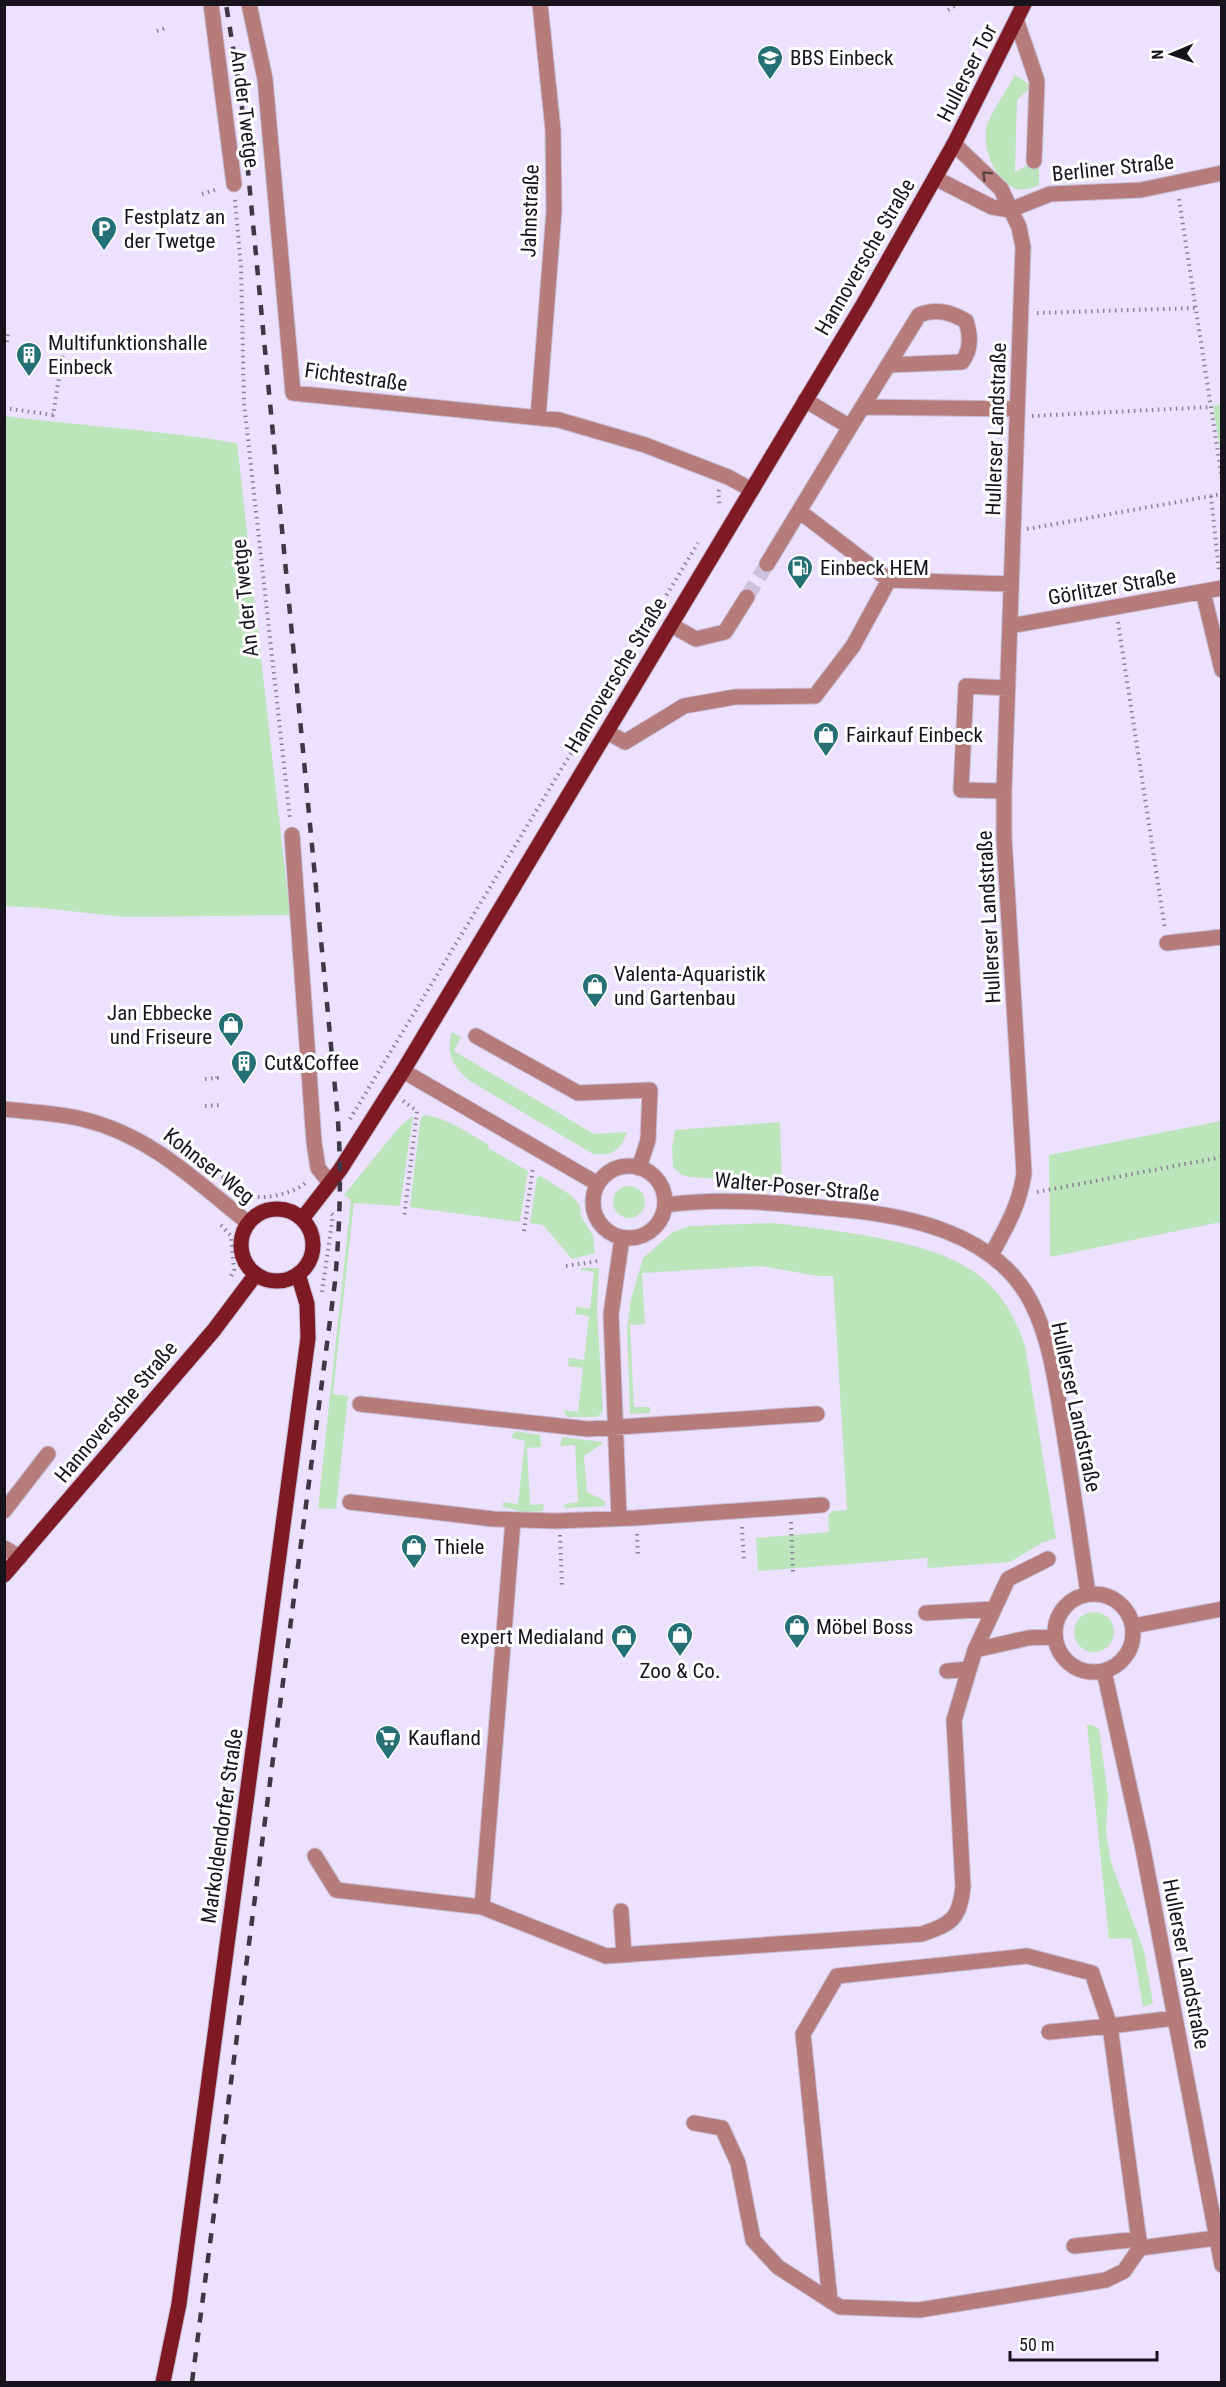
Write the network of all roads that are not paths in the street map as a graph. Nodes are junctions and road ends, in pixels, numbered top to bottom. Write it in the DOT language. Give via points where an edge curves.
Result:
graph roads {
  1 [pos="211,4"];
  2 [pos="249,4"];
  3 [pos="540,4"];
  4 [pos="1024,4"];
  5 [pos="1017,22"];
  6 [pos="954,144"];
  7 [pos="1034,161"];
  8 [pos="1221,173"];
  9 [pos="935,178"];
  10 [pos="234,184"];
  11 [pos="1010,210"];
  12 [pos="888,365"];
  13 [pos="805,400"];
  14 [pos="862,407"];
  15 [pos="1017,413"];
  16 [pos="538,418"];
  17 [pos="850,427"];
  18 [pos="752,490"];
  19 [pos="799,511"];
  20 [pos="767,564"];
  21 [pos="889,580"];
  22 [pos="1011,584"];
  23 [pos="1221,588"];
  24 [pos="1203,592"];
  25 [pos="747,597"];
  26 [pos="671,625"];
  27 [pos="1010,626"];
  28 [pos="1221,670"];
  29 [pos="1008,688"];
  30 [pos="607,732"];
  31 [pos="1004,791"];
  32 [pos="292,835"];
  33 [pos="1221,937"];
  34 [pos="1167,943"];
  35 [pos="476,1036"];
  36 [pos="403,1071"];
  37 [pos="4,1109"];
  38 [pos="639,1168"];
  39 [pos="330,1183"];
  40 [pos="598,1184"];
  41 [pos="665,1205"];
  42 [pos="302,1219"];
  43 [pos="248,1223"];
  44 [pos="622,1238"];
  45 [pos="991,1255"];
  46 [pos="256,1274"];
  47 [pos="298,1274"];
  48 [pos="360,1404"];
  49 [pos="817,1414"];
  50 [pos="615,1428"];
  51 [pos="48,1454"];
  52 [pos="350,1502"];
  53 [pos="822,1505"];
  54 [pos="4,1511"];
  55 [pos="619,1518"];
  56 [pos="513,1520"];
  57 [pos="4,1548"];
  58 [pos="20,1557"];
  59 [pos="1048,1559"];
  60 [pos="4,1575"];
  61 [pos="1088,1594"];
  62 [pos="994,1609"];
  63 [pos="1221,1609"];
  64 [pos="926,1613"];
  65 [pos="1133,1626"];
  66 [pos="1055,1636"];
  67 [pos="975,1650"];
  68 [pos="969,1669"];
  69 [pos="947,1671"];
  70 [pos="1104,1671"];
  71 [pos="315,1856"];
  72 [pos="482,1907"];
  73 [pos="621,1911"];
  74 [pos="624,1955"];
  75 [pos="1175,2018"];
  76 [pos="1110,2026"];
  77 [pos="1050,2032"];
  78 [pos="694,2123"];
  79 [pos="1216,2238"];
  80 [pos="1140,2243"];
  81 [pos="1074,2246"];
  82 [pos="1221,2265"];
  83 [pos="830,2301"];
  84 [pos="163,2382"];
  1 -- 10 [label="street, An der Twetge"];
  2 -- 16 [label="street, Fichtestraße" via="265,79 293,393"];
  3 -- 16 [label="street, Jahnstraße" via="553,130 554,211"];
  4 -- 5 [label="main road, Hullerser Tor"];
  5 -- 6 [label="main road, Hullerser Tor"];
  5 -- 7 [label="street, Hullerser Tor" via="1037,81"];
  6 -- 9 [label="main road, Hannoversche Straße"];
  11 -- 6 [label="street, Hullerser Landstraße, one-way" via="1000,189"];
  8 -- 11 [label="street, Berliner Straße" via="1177,184 1109,193 1050,194"];
  9 -- 11 [label="street" via="992,207"];
  9 -- 13 [label="main road, Hannoversche Straße"];
  11 -- 15 [label="street, Hullerser Landstraße" via="1023,247"];
  12 -- 12 [label="street" via="919,315 930,311 952,313 966,321 969,351 962,362"];
  12 -- 14 [label="street"];
  13 -- 17 [label="street"];
  13 -- 18 [label="main road, Hannoversche Straße"];
  14 -- 15 [label="street"];
  14 -- 17 [label="street"];
  15 -- 22 [label="street, Hullerser Landstraße"];
  16 -- 18 [label="street, Fichtestraße" via="559,420 645,445"];
  17 -- 19 [label="street"];
  18 -- 26 [label="main road, Hannoversche Straße"];
  19 -- 20 [label="street"];
  19 -- 21 [label="street"];
  21 -- 22 [label="street"];
  21 -- 30 [label="street" via="853,646 815,696 735,697 684,706 625,742"];
  22 -- 27 [label="street, Hullerser Landstraße"];
  23 -- 24 [label="street, Görlitzer Straße"];
  24 -- 27 [label="street, Görlitzer Straße"];
  24 -- 28 [label="street"];
  25 -- 26 [label="street" via="725,632 696,639"];
  26 -- 30 [label="main road, Hannoversche Straße"];
  27 -- 29 [label="street, Hullerser Landstraße"];
  29 -- 31 [label="street, Hullerser Landstraße"];
  29 -- 31 [label="street" via="966,686 961,790"];
  30 -- 36 [label="main road, Hannoversche Straße"];
  31 -- 45 [label="street, Hullerser Landstraße" via="1024,1173 1022,1194"];
  32 -- 39 [label="street" via="314,1142 318,1168"];
  33 -- 34 [label="street"];
  35 -- 38 [label="street" via="578,1093 650,1090 648,1140"];
  36 -- 39 [label="main road, Hannoversche Straße"];
  36 -- 40 [label="street"];
  37 -- 43 [label="street, Kohnser Weg" via="82,1119 142,1141"];
  38 -- 40 [label="street" via="612,1171"];
  38 -- 41 [label="street" via="661,1186"];
  39 -- 42 [label="main road, Hannoversche Straße"];
  40 -- 44 [label="street" via="593,1206 596,1217 602,1226"];
  41 -- 44 [label="street" via="655,1227 634,1238"];
  41 -- 45 [label="street, Walter-Poser-Straße" via="729,1201 873,1212 946,1230"];
  42 -- 43 [label="main road" via="278,1208 264,1211"];
  42 -- 47 [label="main road" via="313,1247"];
  43 -- 46 [label="main road" via="241,1240 242,1252"];
  44 -- 50 [label="street" via="611,1314"];
  45 -- 61 [label="street, Hullerser Landstraße" via="1032,1304 1046,1340"];
  46 -- 47 [label="main road" via="277,1281"];
  46 -- 58 [label="main road, Hannoversche Straße" via="214,1330"];
  47 -- 84 [label="main road, Markoldendorfer Straße" via="307,1304 308,1338 179,2304"];
  48 -- 50 [label="street" via="588,1430"];
  49 -- 50 [label="street"];
  50 -- 55 [label="street"];
  51 -- 54 [label="street"];
  52 -- 56 [label="street"];
  53 -- 55 [label="street"];
  55 -- 56 [label="street"];
  56 -- 72 [label="street"];
  57 -- 58 [label="street"];
  58 -- 60 [label="main road, Hannoversche Straße"];
  59 -- 62 [label="street" via="1008,1579"];
  61 -- 65 [label="street" via="1101,1594 1122,1605"];
  61 -- 66 [label="street" via="1065,1605"];
  62 -- 64 [label="street"];
  62 -- 67 [label="street"];
  63 -- 65 [label="street"];
  65 -- 70 [label="street" via="1129,1652 1120,1663"];
  66 -- 67 [label="street"];
  66 -- 70 [label="street" via="1061,1655 1070,1665 1082,1671"];
  67 -- 68 [label="street"];
  68 -- 69 [label="street"];
  68 -- 74 [label="street" via="954,1720 963,1887 961,1907 947,1925 922,1934"];
  70 -- 75 [label="street, Hullerser Landstraße"];
  71 -- 72 [label="street" via="336,1890"];
  72 -- 74 [label="street" via="606,1956"];
  73 -- 74 [label="street"];
  75 -- 76 [label="street"];
  75 -- 79 [label="street, Hullerser Landstraße"];
  76 -- 77 [label="street"];
  76 -- 80 [label="street"];
  76 -- 83 [label="street" via="1092,1973 1027,1956 837,1976 804,2034"];
  78 -- 83 [label="street" via="722,2128 738,2163 753,2240 778,2267"];
  79 -- 80 [label="street"];
  79 -- 82 [label="street, Hullerser Landstraße"];
  80 -- 81 [label="street"];
  80 -- 83 [label="street" via="1124,2271 1106,2280 919,2310 840,2307"];
}
